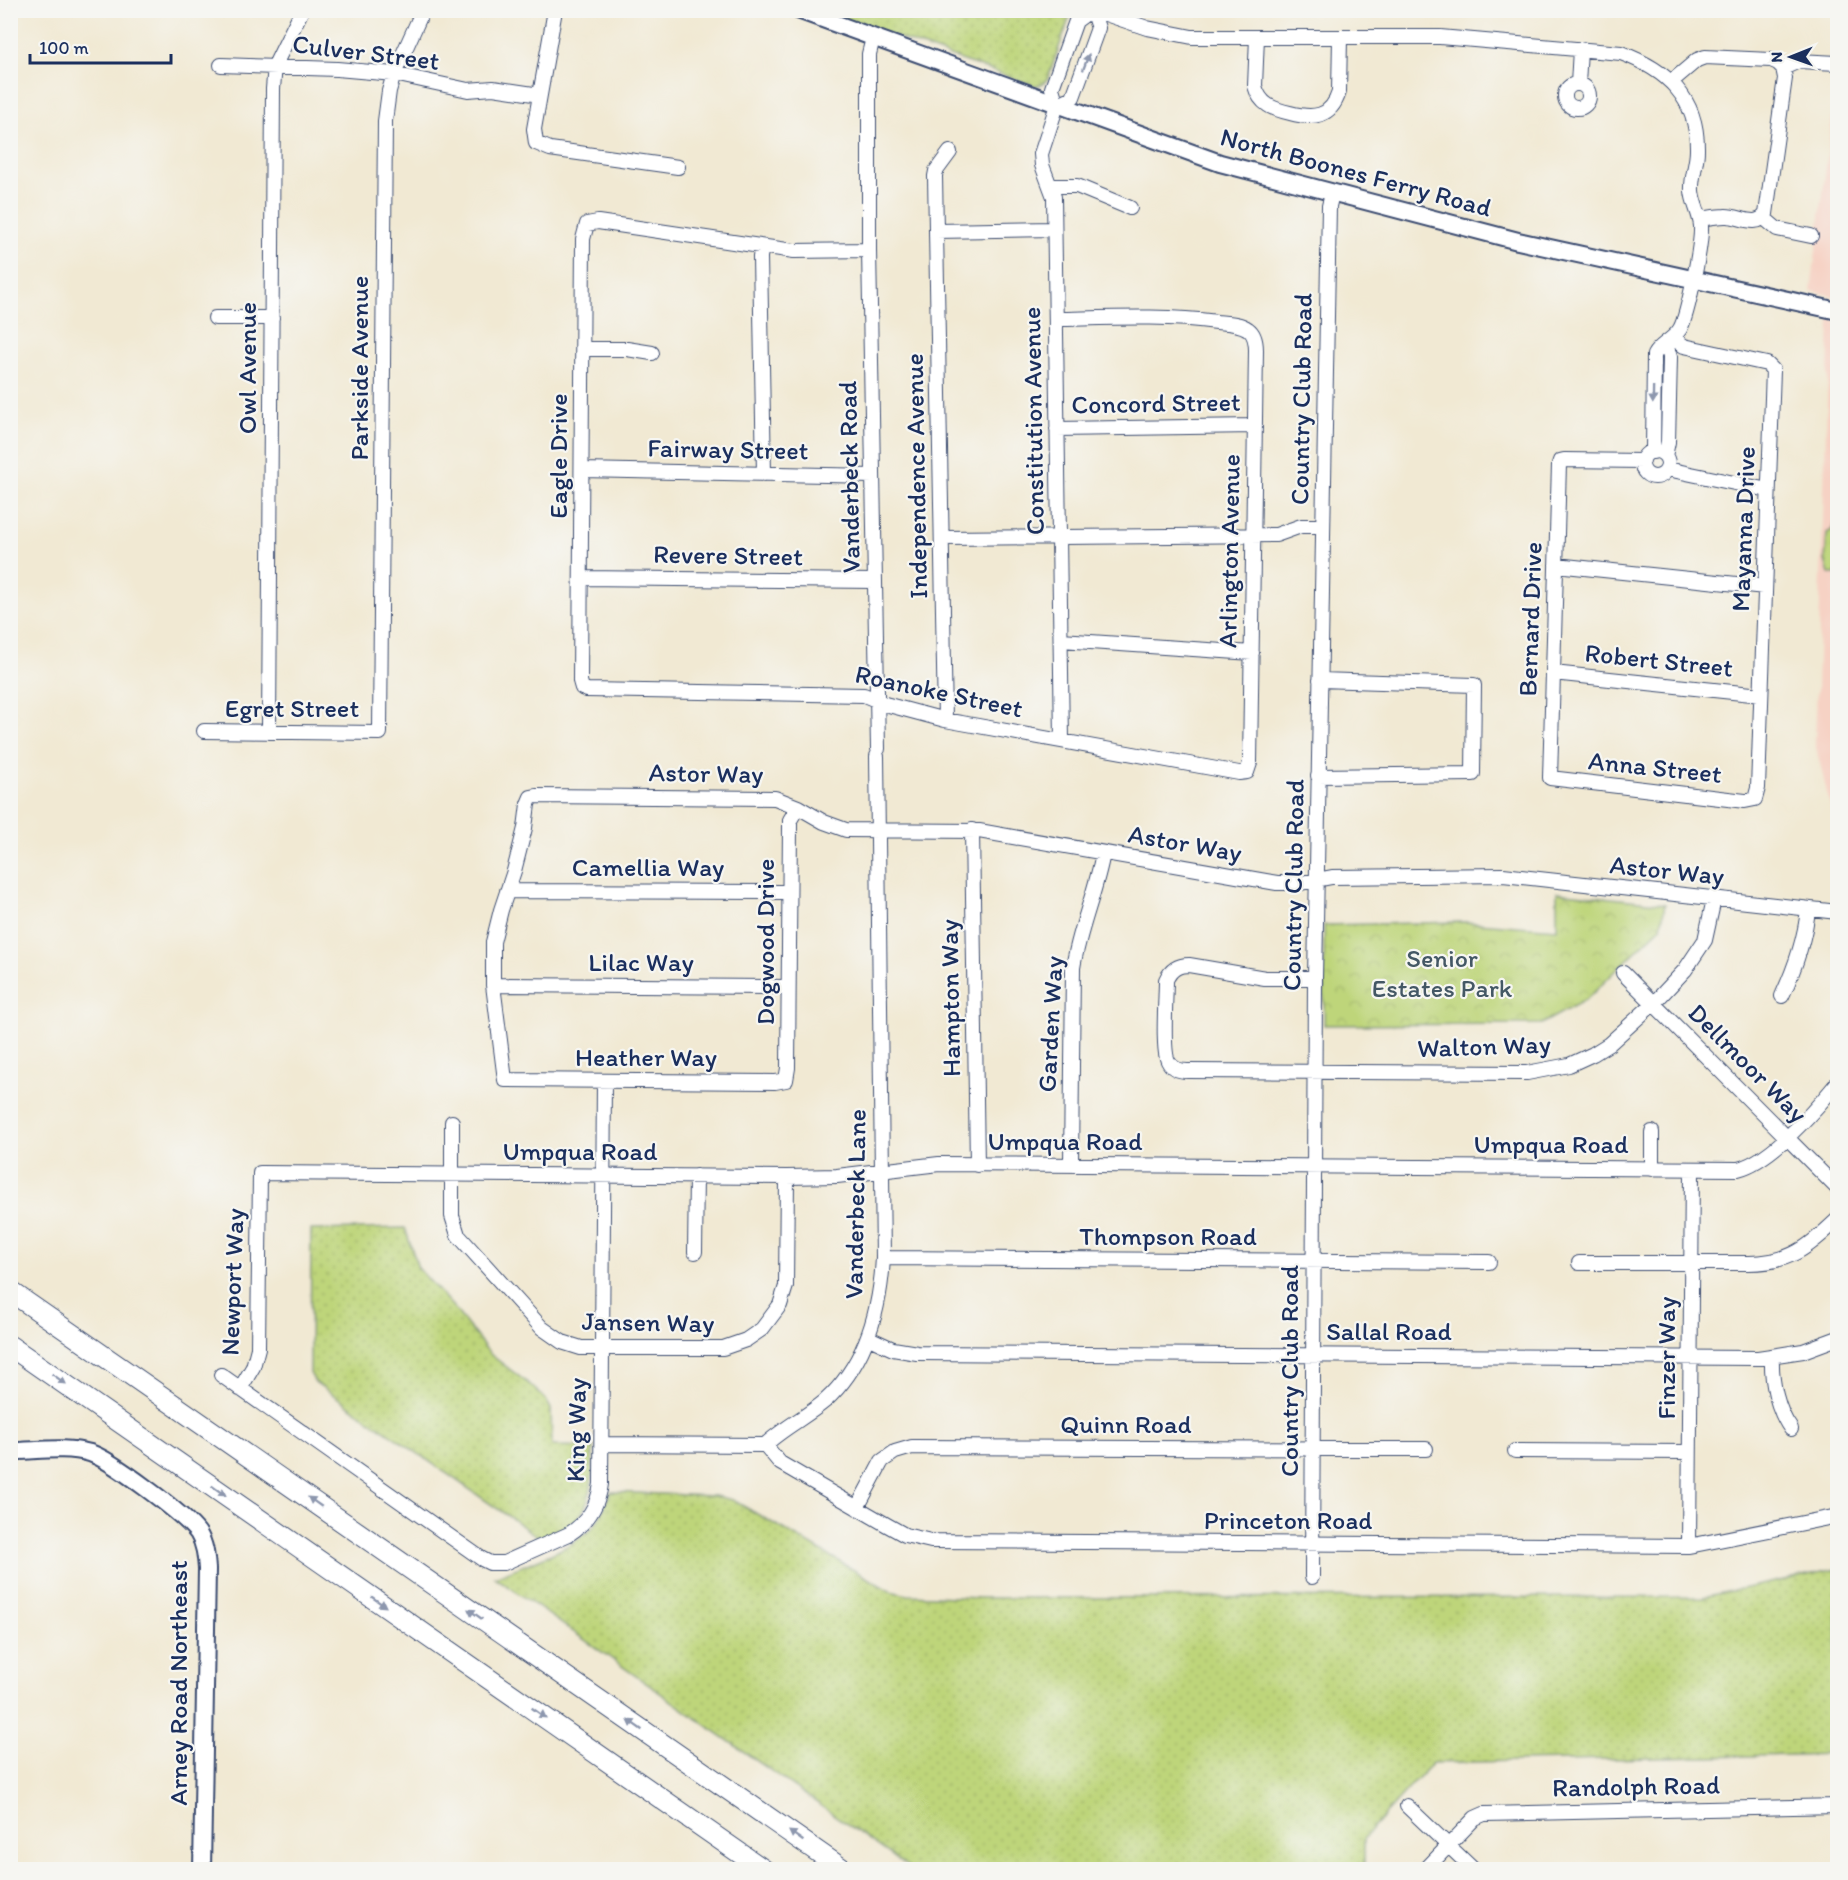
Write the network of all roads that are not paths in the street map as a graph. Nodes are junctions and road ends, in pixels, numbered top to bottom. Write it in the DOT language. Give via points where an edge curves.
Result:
graph roads {
  1 [pos="302,10"];
  2 [pos="423,10"];
  3 [pos="555,10"];
  4 [pos="798,10"];
  5 [pos="1092,10"];
  6 [pos="1257,37"];
  7 [pos="1341,37"];
  8 [pos="873,38"];
  9 [pos="1580,50"];
  10 [pos="1837,63"];
  11 [pos="220,65"];
  12 [pos="275,65"];
  13 [pos="1783,68"];
  14 [pos="394,74"];
  15 [pos="1671,82"];
  16 [pos="1578,84"];
  17 [pos="540,95"];
  18 [pos="1057,105"];
  19 [pos="950,152"];
  20 [pos="678,167"];
  21 [pos="1051,186"];
  22 [pos="1332,194"];
  23 [pos="1130,208"];
  24 [pos="1764,218"];
  25 [pos="1700,219"];
  26 [pos="1054,229"];
  27 [pos="936,231"];
  28 [pos="1811,236"];
  29 [pos="762,247"];
  30 [pos="869,250"];
  31 [pos="1693,280"];
  32 [pos="1838,311"];
  33 [pos="215,318"];
  34 [pos="272,318"];
  35 [pos="1056,319"];
  36 [pos="1669,341"];
  37 [pos="583,349"];
  38 [pos="652,353"];
  39 [pos="1255,426"];
  40 [pos="1057,429"];
  41 [pos="1657,460"];
  42 [pos="582,470"];
  43 [pos="764,474"];
  44 [pos="873,476"];
  45 [pos="1768,490"];
  46 [pos="1323,526"];
  47 [pos="1254,536"];
  48 [pos="1059,537"];
  49 [pos="943,538"];
  50 [pos="1556,565"];
  51 [pos="582,578"];
  52 [pos="875,581"];
  53 [pos="1765,587"];
  54 [pos="1061,640"];
  55 [pos="1252,652"];
  56 [pos="1553,673"];
  57 [pos="1320,680"];
  58 [pos="582,688"];
  59 [pos="1761,695"];
  60 [pos="877,700"];
  61 [pos="945,720"];
  62 [pos="204,731"];
  63 [pos="269,732"];
  64 [pos="380,733"];
  65 [pos="1062,740"];
  66 [pos="877,752"];
  67 [pos="1247,772"];
  68 [pos="1318,776"];
  69 [pos="1550,778"];
  70 [pos="1755,799"];
  71 [pos="798,807"];
  72 [pos="972,830"];
  73 [pos="879,831"];
  74 [pos="1103,853"];
  75 [pos="1317,880"];
  76 [pos="507,891"];
  77 [pos="789,892"];
  78 [pos="1714,899"];
  79 [pos="1808,909"];
  80 [pos="1838,912"];
  81 [pos="1623,973"];
  82 [pos="1315,978"];
  83 [pos="493,985"];
  84 [pos="788,987"];
  85 [pos="1782,996"];
  86 [pos="1654,1003"];
  87 [pos="1315,1073"];
  88 [pos="786,1080"];
  89 [pos="604,1081"];
  90 [pos="1838,1082"];
  91 [pos="452,1122"];
  92 [pos="1652,1132"];
  93 [pos="1787,1136"];
  94 [pos="977,1164"];
  95 [pos="1071,1165"];
  96 [pos="1314,1167"];
  97 [pos="1652,1169"];
  98 [pos="1692,1169"];
  99 [pos="883,1170"];
  100 [pos="260,1173"];
  101 [pos="451,1175"];
  102 [pos="604,1175"];
  103 [pos="696,1176"];
  104 [pos="788,1177"];
  105 [pos="1838,1189"];
  106 [pos="1838,1219"];
  107 [pos="695,1252"];
  108 [pos="883,1258"];
  109 [pos="1313,1261"];
  110 [pos="1489,1262"];
  111 [pos="1579,1263"];
  112 [pos="1690,1263"];
  113 [pos="10,1291"];
  114 [pos="869,1338"];
  115 [pos="1838,1338"];
  116 [pos="10,1346"];
  117 [pos="602,1349"];
  118 [pos="1313,1355"];
  119 [pos="1690,1357"];
  120 [pos="1772,1357"];
  121 [pos="220,1375"];
  122 [pos="240,1389"];
  123 [pos="1791,1429"];
  124 [pos="602,1444"];
  125 [pos="765,1445"];
  126 [pos="1426,1449"];
  127 [pos="1312,1450"];
  128 [pos="1515,1450"];
  129 [pos="10,1451"];
  130 [pos="1689,1452"];
  131 [pos="856,1508"];
  132 [pos="1838,1516"];
  133 [pos="1312,1544"];
  134 [pos="1689,1546"];
  135 [pos="1312,1577"];
  136 [pos="1407,1806"];
  137 [pos="1838,1806"];
  138 [pos="1448,1845"];
  139 [pos="202,1869"];
  140 [pos="764,1869"];
  141 [pos="844,1869"];
  142 [pos="1425,1869"];
  143 [pos="1474,1869"];
  1 -- 12 [label="street, Owl Avenue"];
  2 -- 14 [label="street, Parkside Avenue"];
  3 -- 17 [label="street"];
  4 -- 8 [label="main road, North Boones Ferry Road"];
  5 -- 6 [label="street" via="1172,34"];
  5 -- 18 [label="street" via="1076,21 1052,88"];
  18 -- 5 [label="street, one-way" via="1073,97 1098,28"];
  6 -- 7 [label="street"];
  6 -- 7 [label="street" via="1255,86 1263,101 1272,109 1312,117 1324,114 1337,99"];
  7 -- 9 [label="street" via="1440,37"];
  8 -- 18 [label="main road, North Boones Ferry Road"];
  8 -- 30 [label="street, Vanderbeck Road" via="869,54"];
  9 -- 15 [label="street" via="1621,53 1643,61"];
  9 -- 16 [label="street"];
  10 -- 13 [label="street" via="1799,61"];
  11 -- 12 [label="street, Culver Street"];
  12 -- 14 [label="street, Culver Street"];
  12 -- 34 [label="street, Owl Avenue"];
  13 -- 15 [label="street" via="1771,60 1705,57"];
  13 -- 24 [label="street" via="1785,78"];
  14 -- 17 [label="street, Culver Street" via="468,90 494,88"];
  14 -- 64 [label="street, Parkside Avenue" via="385,121"];
  15 -- 25 [label="street" via="1683,98 1696,130 1692,188"];
  17 -- 20 [label="street" via="534,129 536,143 550,149"];
  18 -- 21 [label="street, Constitution Avenue" via="1041,154"];
  18 -- 22 [label="main road, North Boones Ferry Road" via="1220,163"];
  19 -- 27 [label="street, Independence Avenue" via="935,176"];
  21 -- 23 [label="street" via="1077,186"];
  21 -- 26 [label="street, Constitution Avenue"];
  22 -- 31 [label="main road, North Boones Ferry Road"];
  22 -- 46 [label="street, Country Club Road"];
  24 -- 25 [label="street"];
  24 -- 28 [label="street" via="1777,229"];
  25 -- 31 [label="street" via="1701,240"];
  26 -- 27 [label="street"];
  26 -- 35 [label="street, Constitution Avenue"];
  27 -- 49 [label="street, Independence Avenue"];
  29 -- 30 [label="street"];
  29 -- 37 [label="street, Eagle Drive" via="605,223 587,224 582,239"];
  29 -- 43 [label="street"];
  30 -- 44 [label="street, Vanderbeck Road"];
  31 -- 32 [label="main road, North Boones Ferry Road"];
  31 -- 36 [label="street" via="1681,325"];
  33 -- 34 [label="street"];
  34 -- 63 [label="street, Owl Avenue"];
  35 -- 39 [label="street, Arlington Avenue" via="1182,318 1243,327 1252,332 1256,350"];
  35 -- 40 [label="street, Constitution Avenue"];
  36 -- 41 [label="street" via="1668,442"];
  36 -- 45 [label="street, Mayanna Drive" via="1772,367"];
  37 -- 38 [label="street"];
  37 -- 42 [label="street, Eagle Drive"];
  39 -- 40 [label="street, Concord Street"];
  39 -- 47 [label="street, Arlington Avenue"];
  40 -- 48 [label="street, Constitution Avenue"];
  41 -- 45 [label="street"];
  41 -- 50 [label="street, Bernard Drive" via="1560,461"];
  42 -- 43 [label="street, Fairway Street"];
  42 -- 51 [label="street, Eagle Drive"];
  43 -- 44 [label="street, Fairway Street"];
  44 -- 52 [label="street, Vanderbeck Road"];
  45 -- 53 [label="street, Mayanna Drive"];
  46 -- 47 [label="street" via="1301,526 1276,535"];
  46 -- 57 [label="street, Country Club Road"];
  47 -- 48 [label="street"];
  47 -- 55 [label="street, Arlington Avenue"];
  48 -- 49 [label="street"];
  48 -- 54 [label="street, Constitution Avenue"];
  49 -- 61 [label="street, Independence Avenue"];
  50 -- 53 [label="street"];
  50 -- 56 [label="street, Bernard Drive"];
  51 -- 52 [label="street, Revere Street"];
  51 -- 58 [label="street, Eagle Drive"];
  52 -- 60 [label="street, Vanderbeck Road"];
  53 -- 59 [label="street, Mayanna Drive"];
  54 -- 55 [label="street"];
  54 -- 65 [label="street, Constitution Avenue"];
  55 -- 67 [label="street, Arlington Avenue"];
  56 -- 59 [label="street, Robert Street"];
  56 -- 69 [label="street, Bernard Drive"];
  57 -- 68 [label="street, Country Club Road"];
  57 -- 68 [label="street" via="1474,685 1473,774"];
  58 -- 60 [label="street, Roanoke Street" via="864,695"];
  59 -- 70 [label="street, Mayanna Drive"];
  60 -- 61 [label="street, Roanoke Street"];
  60 -- 66 [label="street, Vanderbeck Road"];
  61 -- 65 [label="street, Roanoke Street"];
  62 -- 63 [label="street, Egret Street"];
  63 -- 64 [label="street, Egret Street"];
  65 -- 67 [label="street, Roanoke Street"];
  66 -- 73 [label="street, Vanderbeck Lane"];
  68 -- 75 [label="street, Country Club Road"];
  69 -- 70 [label="street, Anna Street" via="1745,801"];
  71 -- 73 [label="street, Astor Way" via="846,830"];
  71 -- 76 [label="street, Astor Way" via="766,797 531,797"];
  71 -- 77 [label="street, Dogwood Drive" via="790,820"];
  72 -- 73 [label="street, Astor Way"];
  72 -- 74 [label="street, Astor Way"];
  72 -- 94 [label="street, Hampton Way"];
  73 -- 99 [label="street, Vanderbeck Lane"];
  74 -- 75 [label="street, Astor Way" via="1266,882 1301,884"];
  74 -- 95 [label="street, Garden Way" via="1073,968"];
  75 -- 78 [label="street, Astor Way" via="1503,875"];
  75 -- 82 [label="street, Country Club Road"];
  76 -- 77 [label="street, Camellia Way"];
  76 -- 83 [label="street" via="493,942"];
  77 -- 84 [label="street, Dogwood Drive"];
  78 -- 79 [label="street, Astor Way"];
  78 -- 86 [label="street, Walton Way" via="1698,951"];
  79 -- 80 [label="street, Astor Way"];
  79 -- 85 [label="street" via="1796,967"];
  81 -- 86 [label="street, Dellmoor Way"];
  82 -- 87 [label="street, Country Club Road"];
  82 -- 87 [label="street, Walton Way" via="1265,978 1190,964 1178,966 1166,980 1166,1049 1173,1067 1182,1071"];
  83 -- 84 [label="street, Lilac Way"];
  83 -- 89 [label="street, Heather Way" via="505,1080"];
  84 -- 88 [label="street, Dogwood Drive"];
  86 -- 87 [label="street, Walton Way" via="1600,1050 1550,1070"];
  86 -- 93 [label="street, Dellmoor Way"];
  87 -- 96 [label="street, Country Club Road"];
  88 -- 89 [label="street, Heather Way"];
  89 -- 102 [label="street, King Way"];
  90 -- 93 [label="street, Umpqua Road"];
  91 -- 101 [label="street, Jansen Way"];
  92 -- 97 [label="street"];
  93 -- 98 [label="street, Umpqua Road" via="1745,1167"];
  93 -- 105 [label="street, Dellmoor Way"];
  94 -- 95 [label="street, Umpqua Road"];
  94 -- 99 [label="street, Umpqua Road"];
  95 -- 96 [label="street, Umpqua Road"];
  96 -- 97 [label="street, Umpqua Road"];
  96 -- 109 [label="street, Country Club Road"];
  97 -- 98 [label="street, Umpqua Road"];
  98 -- 112 [label="street, Finzer Way"];
  99 -- 104 [label="street, Umpqua Road"];
  99 -- 108 [label="street, Vanderbeck Lane"];
  100 -- 101 [label="street, Umpqua Road"];
  100 -- 122 [label="street, Newport Way" via="258,1348"];
  101 -- 102 [label="street, Umpqua Road"];
  101 -- 117 [label="street, Jansen Way" via="453,1223 464,1242 550,1335 574,1347"];
  102 -- 103 [label="street, Umpqua Road"];
  102 -- 117 [label="street, King Way"];
  103 -- 104 [label="street, Umpqua Road"];
  103 -- 107 [label="street"];
  104 -- 117 [label="street, Jansen Way" via="786,1286 780,1305 762,1329 723,1348"];
  106 -- 112 [label="street" via="1805,1248 1785,1259 1762,1263"];
  108 -- 109 [label="street, Thompson Road"];
  108 -- 114 [label="street, Vanderbeck Lane" via="879,1299"];
  109 -- 110 [label="street, Thompson Road"];
  109 -- 118 [label="street, Country Club Road"];
  111 -- 112 [label="street"];
  112 -- 119 [label="street, Finzer Way"];
  141 -- 113 [label="highway, one-way"];
  114 -- 118 [label="street, Sallal Road" via="893,1349 917,1353"];
  114 -- 125 [label="street, Vanderbeck Lane" via="850,1371 829,1396"];
  115 -- 120 [label="street, Sallal Road"];
  116 -- 140 [label="highway, one-way"];
  117 -- 124 [label="street, King Way"];
  118 -- 119 [label="street, Sallal Road"];
  118 -- 127 [label="street, Country Club Road"];
  119 -- 120 [label="street, Sallal Road"];
  119 -- 130 [label="street, Finzer Way"];
  120 -- 123 [label="street" via="1781,1414"];
  121 -- 122 [label="street, King Way"];
  122 -- 124 [label="street, King Way" via="472,1553 498,1564 569,1534 585,1521 600,1493"];
  124 -- 125 [label="street"];
  125 -- 131 [label="street, Princeton Road" via="780,1463"];
  126 -- 127 [label="street, Quinn Road"];
  127 -- 131 [label="street, Quinn Road" via="912,1447 882,1461"];
  127 -- 133 [label="street, Country Club Road"];
  128 -- 130 [label="street"];
  129 -- 139 [label="main road, Arney Road Northeast" via="70,1450 99,1457 179,1514 198,1533 207,1569"];
  130 -- 134 [label="street, Finzer Way"];
  131 -- 133 [label="street, Princeton Road" via="897,1531 931,1541"];
  132 -- 134 [label="street, Princeton Road"];
  133 -- 134 [label="street, Princeton Road"];
  133 -- 135 [label="street, Country Club Road"];
  136 -- 138 [label="street"];
  137 -- 138 [label="street, Randolph Road" via="1484,1814 1474,1818"];
  138 -- 142 [label="street, Randolph Road"];
  138 -- 143 [label="street"];
}
